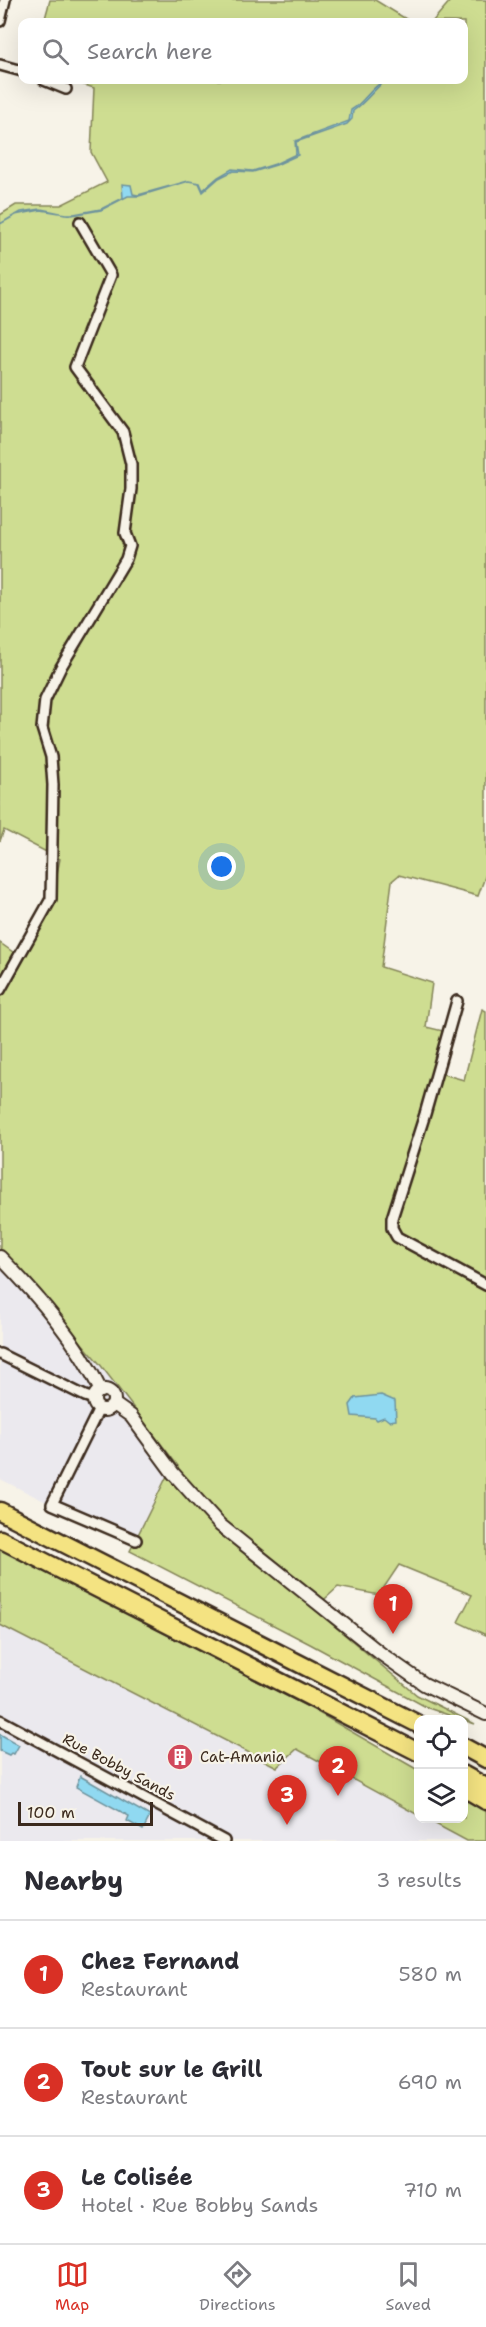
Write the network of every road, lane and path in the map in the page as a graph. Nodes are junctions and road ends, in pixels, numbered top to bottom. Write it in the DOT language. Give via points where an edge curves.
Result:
graph roads {
  1 [pos="5,0"];
  2 [pos="0,21"];
  3 [pos="0,65"];
  4 [pos="18,70"];
  5 [pos="54,84"];
  6 [pos="66,89"];
  7 [pos="80,222"];
  8 [pos="0,990"];
  9 [pos="457,1000"];
  10 [pos="0,1257"];
  11 [pos="486,1285"];
  12 [pos="0,1354"];
  13 [pos="98,1400"];
  14 [pos="114,1404"];
  15 [pos="0,1511"];
  16 [pos="0,1539"];
  17 [pos="136,1540"];
  18 [pos="330,1678"];
  19 [pos="486,1714"];
  20 [pos="419,1715"];
  21 [pos="0,1720"];
  22 [pos="414,1722"];
  23 [pos="468,1738"];
  24 [pos="486,1745"];
  25 [pos="411,1748"];
  26 [pos="468,1749"];
  27 [pos="486,1759"];
  28 [pos="414,1760"];
  29 [pos="468,1777"];
  30 [pos="486,1787"];
  31 [pos="468,1790"];
  32 [pos="486,1801"];
  33 [pos="224,1841"];
  1 -- 2 [label="street"];
  3 -- 4 [label="street"];
  5 -- 6 [label="street"];
  7 -- 8 [label="street" via="111,275 75,367 123,432 131,464 132,489 125,533 130,546 45,700 42,728 51,757 53,785 51,899"];
  9 -- 11 [label="street" via="392,1228 397,1237"];
  10 -- 13 [label="street" via="87,1361"];
  12 -- 13 [label="street"];
  13 -- 14 [label="street" via="109,1409"];
  13 -- 14 [label="street" via="110,1392"];
  13 -- 17 [label="street" via="52,1504"];
  14 -- 19 [label="street" via="131,1416 173,1473 220,1525 380,1653 424,1684"];
  15 -- 18 [label="highway"];
  16 -- 25 [label="highway"];
  18 -- 20 [label="highway" via="338,1675"];
  18 -- 22 [label="highway"];
  21 -- 33 [label="street, Rue Bobby Sands"];
  23 -- 24 [label="highway"];
  25 -- 28 [label="highway" via="403,1753"];
  26 -- 27 [label="highway"];
  29 -- 30 [label="highway"];
  31 -- 32 [label="highway"];
}
